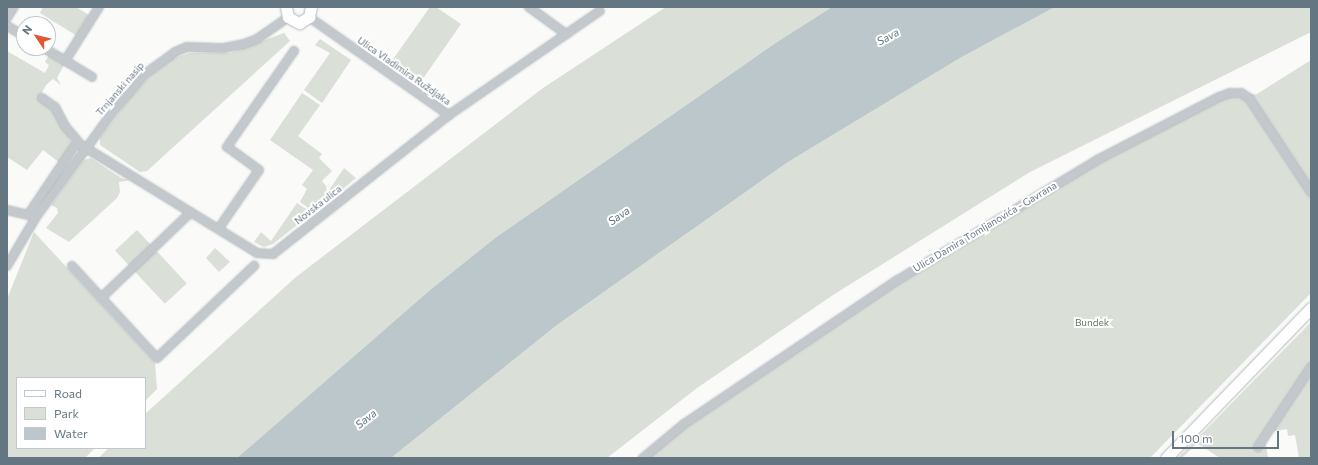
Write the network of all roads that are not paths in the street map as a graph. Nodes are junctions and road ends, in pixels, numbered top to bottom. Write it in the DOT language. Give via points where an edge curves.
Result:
graph roads {
  1 [pos="14,7"];
  2 [pos="99,7"];
  3 [pos="529,7"];
  4 [pos="600,11"];
  5 [pos="287,12"];
  6 [pos="310,12"];
  7 [pos="7,18"];
  8 [pos="7,26"];
  9 [pos="16,31"];
  10 [pos="566,34"];
  11 [pos="294,51"];
  12 [pos="56,55"];
  13 [pos="66,61"];
  14 [pos="92,77"];
  15 [pos="42,98"];
  16 [pos="449,115"];
  17 [pos="77,142"];
  18 [pos="86,148"];
  19 [pos="1311,192"];
  20 [pos="7,210"];
  21 [pos="191,212"];
  22 [pos="32,216"];
  23 [pos="219,228"];
  24 [pos="7,266"];
  25 [pos="72,266"];
  26 [pos="254,266"];
  27 [pos="101,298"];
  28 [pos="1311,308"];
  29 [pos="1311,367"];
  30 [pos="1258,447"];
  31 [pos="644,458"];
  32 [pos="1166,458"];
  1 -- 7 [label="street"];
  2 -- 13 [label="street"];
  3 -- 10 [label="street"];
  4 -- 10 [label="street, Ulica Vladimira Ruždjaka"];
  5 -- 6 [label="street" via="298,23"];
  5 -- 18 [label="street, Trnjanski nasip" via="257,39 244,44 224,48 187,47 161,59 129,91"];
  6 -- 16 [label="street, Ulica Vladimira Ruždjaka"];
  8 -- 9 [label="street"];
  10 -- 16 [label="street, Ulica Vladimira Ruždjaka"];
  11 -- 23 [label="street" via="227,147 259,170"];
  12 -- 13 [label="street"];
  13 -- 14 [label="street"];
  15 -- 17 [label="street" via="55,107"];
  16 -- 23 [label="street, Novska ulica" via="273,254 257,253"];
  17 -- 18 [label="street"];
  17 -- 22 [label="street, Trnjanski nasip"];
  18 -- 21 [label="street, Novska ulica"];
  18 -- 22 [label="street, Trnjanski nasip"];
  19 -- 31 [label="street, Ulica Damira Tomljanovića - Gavrana" via="1249,98 1241,93 1219,97 1097,160 896,281 684,424"];
  20 -- 22 [label="street"];
  21 -- 23 [label="street, Novska ulica"];
  21 -- 27 [label="street"];
  22 -- 24 [label="street, Trnjanski nasip"];
  25 -- 27 [label="street"];
  26 -- 27 [label="street" via="157,358"];
  28 -- 32 [label="street"];
  29 -- 30 [label="street"];
}
